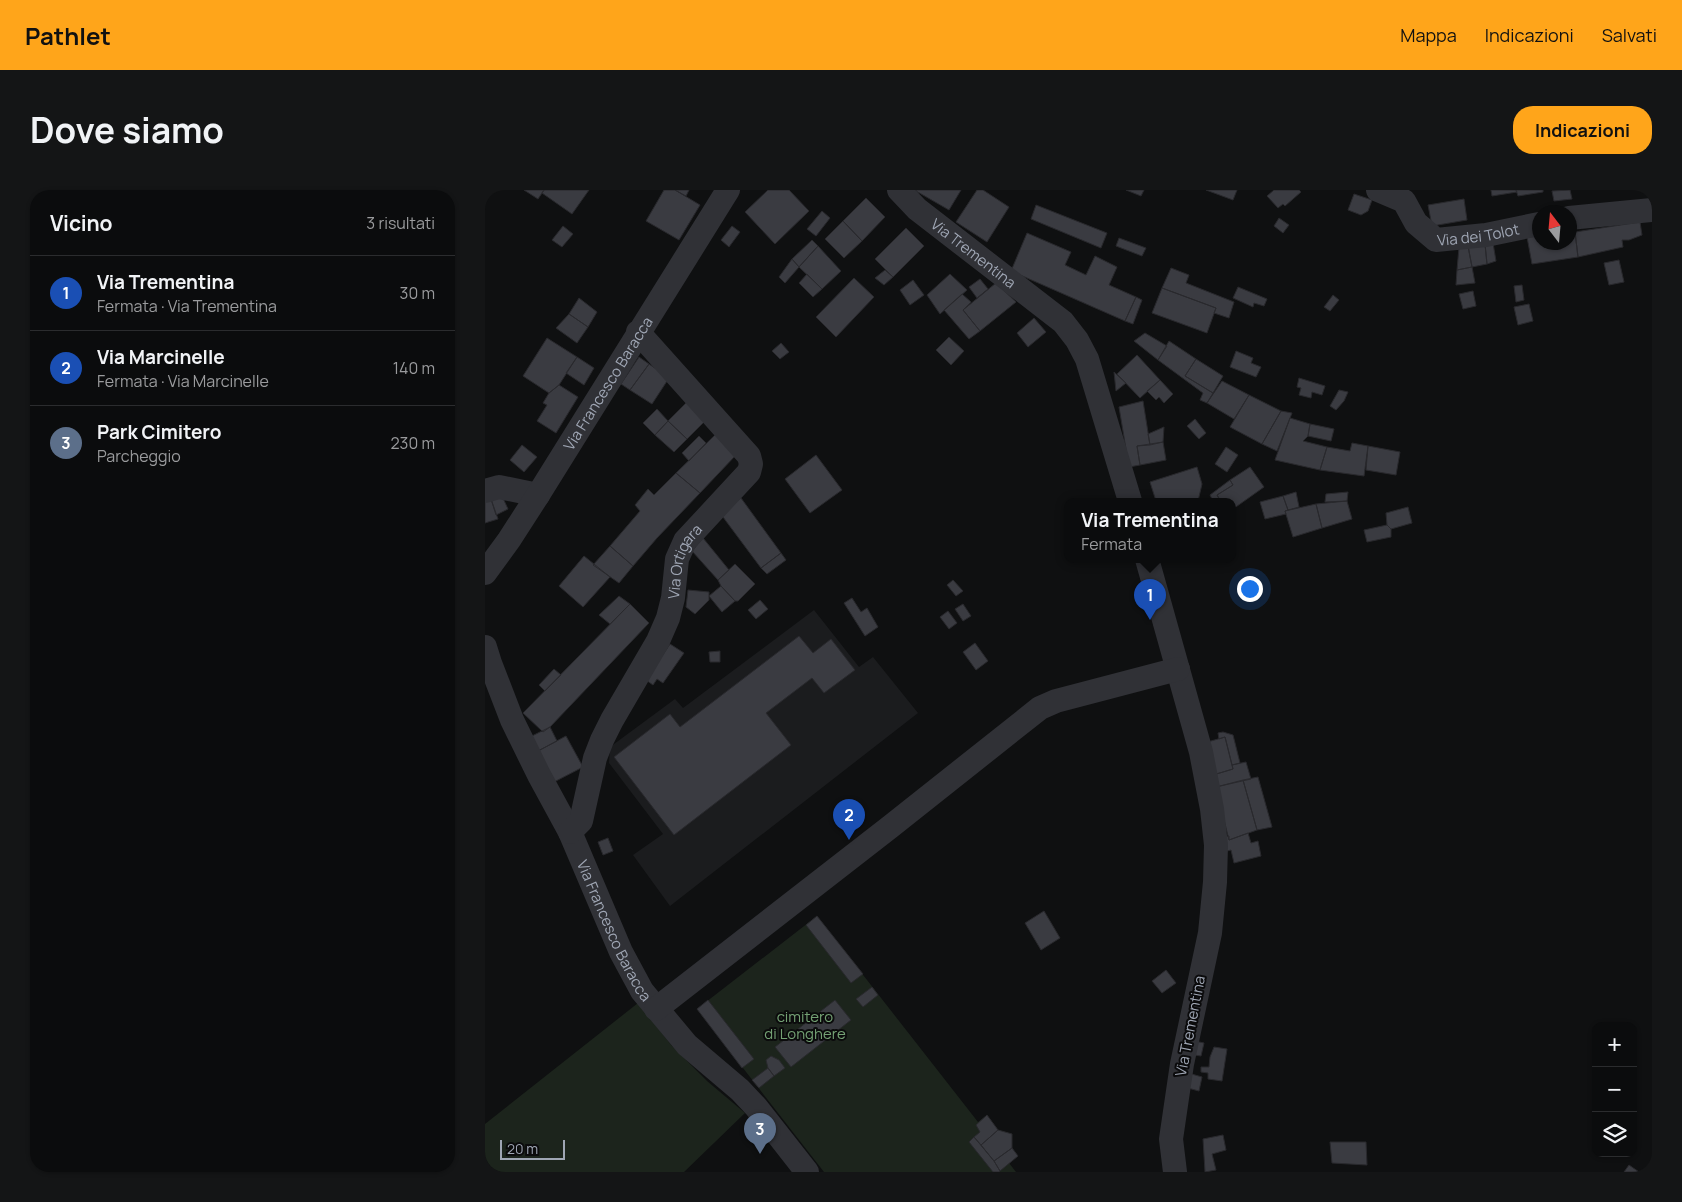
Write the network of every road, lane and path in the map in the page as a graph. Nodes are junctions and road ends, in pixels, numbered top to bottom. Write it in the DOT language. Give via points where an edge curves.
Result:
graph roads {
  1 [pos="728,190"];
  2 [pos="899,190"];
  3 [pos="1378,190"];
  4 [pos="1652,210"];
  5 [pos="1577,217"];
  6 [pos="1532,225"];
  7 [pos="638,332"];
  8 [pos="485,491"];
  9 [pos="538,495"];
  10 [pos="1129,498"];
  11 [pos="1148,563"];
  12 [pos="485,573"];
  13 [pos="485,647"];
  14 [pos="1178,669"];
  15 [pos="570,832"];
  16 [pos="656,1009"];
  17 [pos="807,1172"];
  18 [pos="1175,1172"];
  1 -- 7 [label="street, Via Francesco Baracca"];
  2 -- 10 [label="street, Via Trementina" via="917,209 1063,322 1077,340 1087,359"];
  3 -- 6 [label="street, Via dei Tolot" via="1404,201 1416,223 1436,240 1486,235"];
  4 -- 5 [label="street"];
  7 -- 9 [label="street, Via Francesco Baracca"];
  7 -- 15 [label="street, Via Ortigara" via="749,456 751,464 739,484 685,541 677,559 668,618 602,740 581,821"];
  8 -- 9 [label="street" via="499,487"];
  9 -- 12 [label="street, Via Francesco Baracca"];
  11 -- 14 [label="street, Via Trementina"];
  13 -- 15 [label="street, Via Francesco Baracca" via="512,720"];
  14 -- 16 [label="street" via="1040,708"];
  14 -- 18 [label="street, Via Trementina" via="1201,752 1213,809 1216,845 1210,932 1175,1106 1171,1138"];
  15 -- 16 [label="street, Via Francesco Baracca" via="621,952"];
  16 -- 17 [label="street, Via Francesco Baracca" via="687,1045 756,1107"];
}
